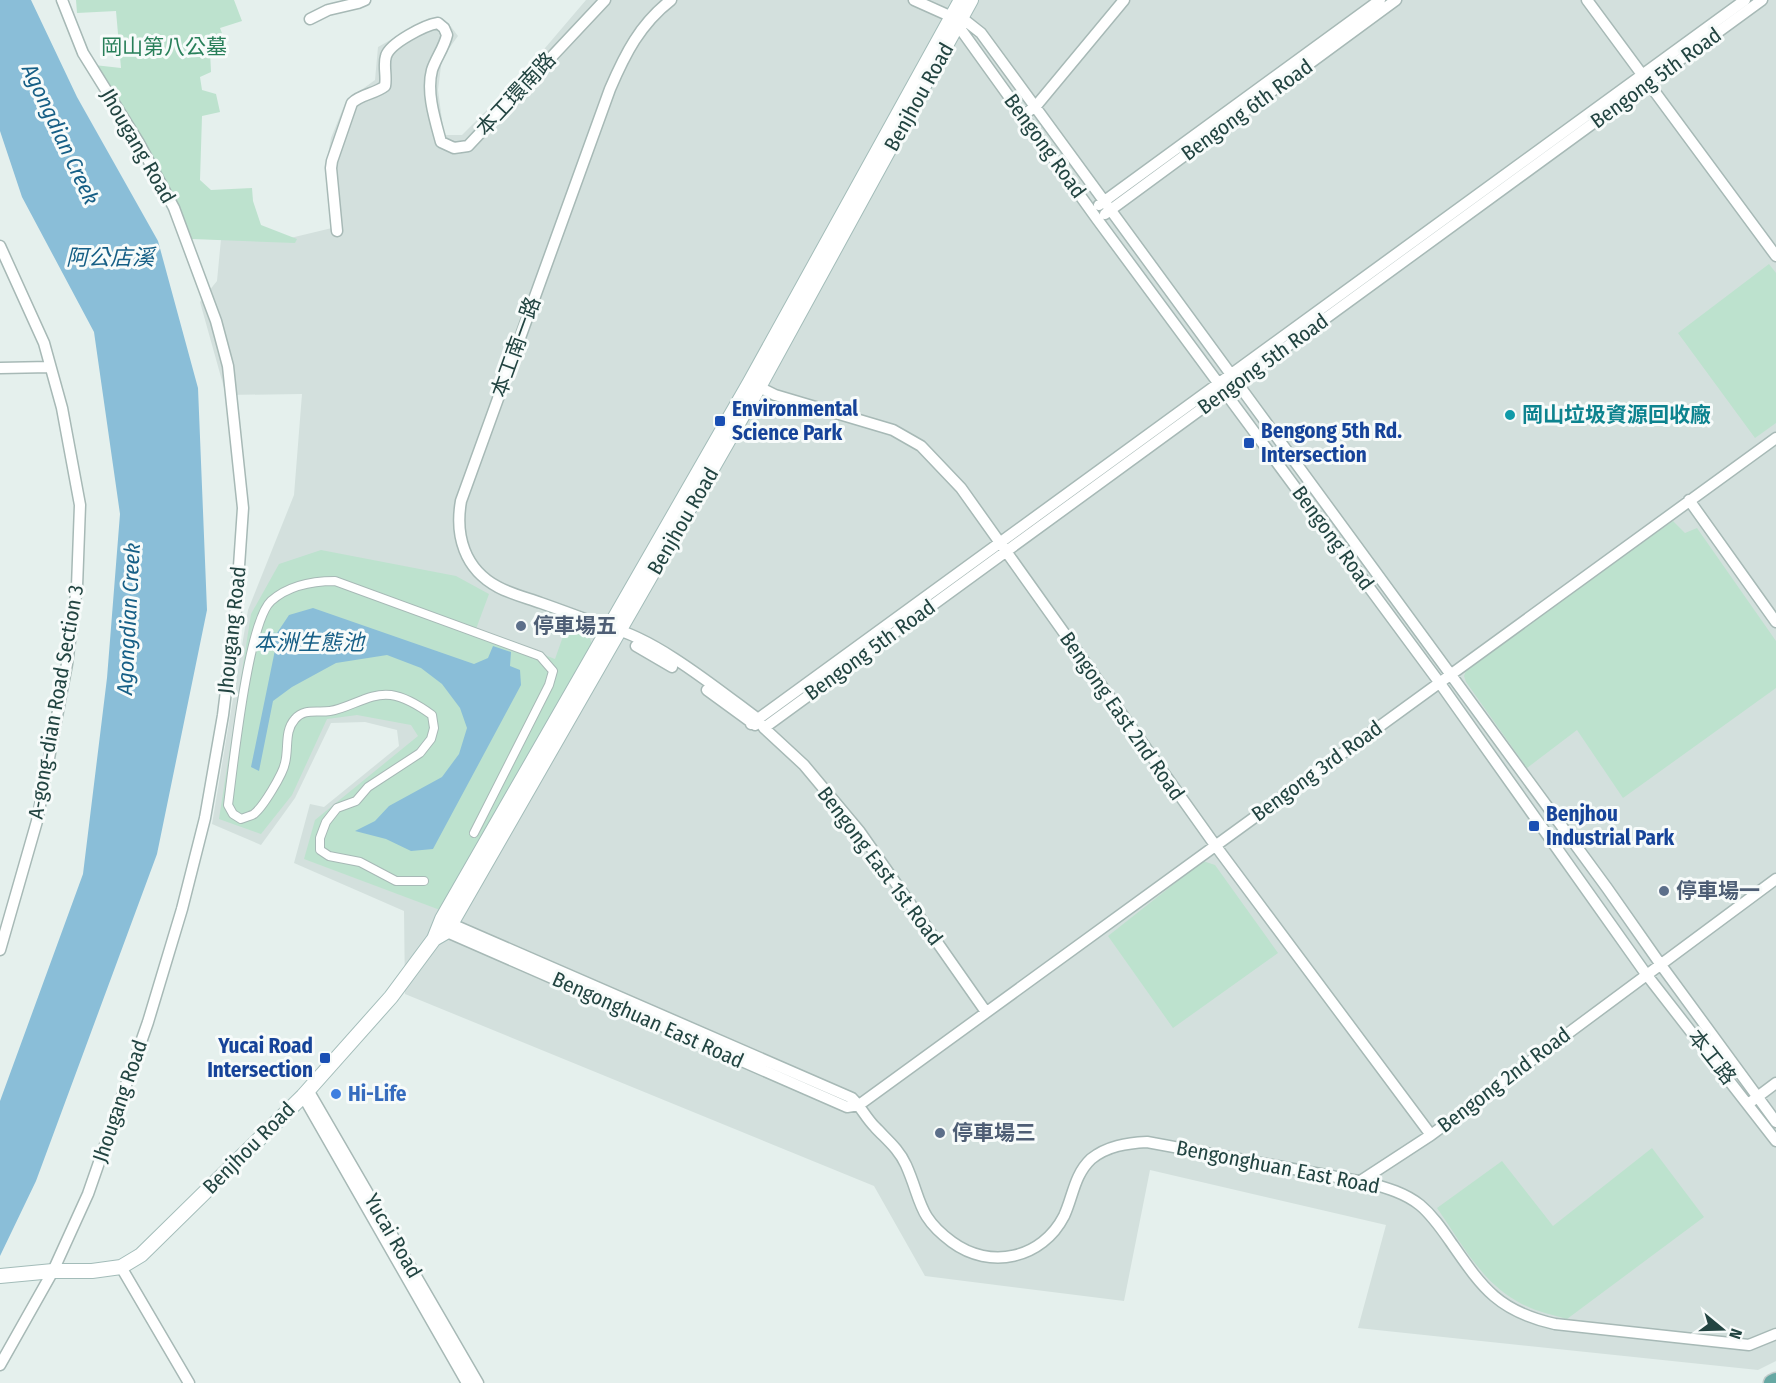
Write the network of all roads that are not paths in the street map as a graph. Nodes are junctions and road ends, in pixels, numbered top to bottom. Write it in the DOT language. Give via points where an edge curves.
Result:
graph roads {
  1 [pos="62,0"];
  2 [pos="365,0"];
  3 [pos="605,0"];
  4 [pos="671,0"];
  5 [pos="914,0"];
  6 [pos="961,0"];
  7 [pos="971,0"];
  8 [pos="1124,0"];
  9 [pos="1380,0"];
  10 [pos="1396,0"];
  11 [pos="1587,0"];
  12 [pos="1745,0"];
  13 [pos="1762,0"];
  14 [pos="310,19"];
  15 [pos="957,20"];
  16 [pos="1645,79"];
  17 [pos="1036,106"];
  18 [pos="1022,116"];
  19 [pos="1107,206"];
  20 [pos="1094,215"];
  21 [pos="337,231"];
  22 [pos="0,246"];
  23 [pos="1776,256"];
  24 [pos="50,367"];
  25 [pos="0,368"];
  26 [pos="1233,379"];
  27 [pos="754,385"];
  28 [pos="1222,387"];
  29 [pos="1776,438"];
  30 [pos="1689,500"];
  31 [pos="1002,547"];
  32 [pos="1776,622"];
  33 [pos="616,631"];
  34 [pos="1450,674"];
  35 [pos="1439,682"];
  36 [pos="758,723"];
  37 [pos="474,833"];
  38 [pos="1215,846"];
  39 [pos="1776,879"];
  40 [pos="424,881"];
  41 [pos="442,928"];
  42 [pos="0,950"];
  43 [pos="1661,965"];
  44 [pos="1646,974"];
  45 [pos="986,1012"];
  46 [pos="1776,1083"];
  47 [pos="305,1093"];
  48 [pos="1753,1100"];
  49 [pos="859,1105"];
  50 [pos="1776,1122"];
  51 [pos="1431,1135"];
  52 [pos="1776,1141"];
  53 [pos="1359,1182"];
  54 [pos="121,1267"];
  55 [pos="53,1271"];
  56 [pos="0,1276"];
  57 [pos="1776,1334"];
  58 [pos="0,1365"];
  59 [pos="1776,1381"];
  60 [pos="189,1383"];
  61 [pos="467,1383"];
  62 [pos="478,1383"];
  63 [pos="1772,1383"];
  1 -- 55 [label="street, Jhougang Road" via="83,53 174,208 216,321 228,366 243,508 236,610 205,818 148,1022 88,1194"];
  2 -- 14 [label="street"];
  3 -- 21 [label="street, 本工環南路" via="468,146 454,148 441,142 434,118 430,80 445,45 444,28 438,23 428,24 391,47 384,60 385,86 352,103 333,161"];
  4 -- 33 [label="street, 本工南一路" via="655,13 627,51 610,89 460,501 458,519 462,544 480,574 497,586"];
  5 -- 15 [label="street"];
  6 -- 15 [label="main road, Benjhou Road"];
  7 -- 15 [label="main road, Benjhou Road"];
  8 -- 17 [label="street"];
  9 -- 19 [label="street, Bengong 6th Road"];
  10 -- 19 [label="street, Bengong 6th Road"];
  11 -- 16 [label="street"];
  12 -- 16 [label="street, Bengong 5th Road"];
  13 -- 16 [label="street, Bengong 5th Road"];
  15 -- 17 [label="street, Bengong Road" via="981,33"];
  15 -- 18 [label="street, Bengong Road"];
  15 -- 27 [label="main road, Benjhou Road"];
  16 -- 23 [label="street"];
  16 -- 26 [label="street, Bengong 5th Road"];
  17 -- 18 [label="street"];
  17 -- 19 [label="street, Bengong Road"];
  18 -- 20 [label="street, Bengong Road"];
  19 -- 20 [label="street, Bengong 6th Road"];
  19 -- 26 [label="street, Bengong Road"];
  20 -- 28 [label="street, Bengong Road"];
  22 -- 24 [label="street, A-gong-dian Road Section 3" via="44,343"];
  24 -- 25 [label="street"];
  24 -- 42 [label="street, A-gong-dian Road Section 3" via="62,408 80,505 77,587 67,664 37,821"];
  26 -- 28 [label="street, Bengong 5th Road"];
  26 -- 34 [label="street, Bengong Road"];
  27 -- 31 [label="street, Bengong East 2nd Road" via="775,395 893,430 921,446 961,488"];
  27 -- 33 [label="main road, Benjhou Road"];
  28 -- 31 [label="street, Bengong 5th Road"];
  28 -- 35 [label="street, Bengong Road"];
  29 -- 30 [label="street, Bengong 3rd Road"];
  30 -- 32 [label="street"];
  30 -- 34 [label="street, Bengong 3rd Road"];
  31 -- 36 [label="street, Bengong 5th Road"];
  31 -- 38 [label="street, Bengong East 2nd Road"];
  33 -- 36 [label="street, Bengong East 1st Road"];
  33 -- 41 [label="main road, Benjhou Road"];
  34 -- 35 [label="street, Bengong 3rd Road"];
  34 -- 43 [label="street, Bengong Road"];
  35 -- 38 [label="street, Bengong 3rd Road"];
  35 -- 44 [label="street, Bengong Road"];
  36 -- 45 [label="street, Bengong East 1st Road" via="804,765 860,832"];
  37 -- 40 [label="street" via="549,685 553,671 546,661 335,581 314,581 270,601 261,616 244,692 228,805 232,814 241,819 254,814 273,788 285,764 288,732 296,718 308,711 328,712 376,695 392,695 432,715 431,739 420,753 368,787 356,801 337,808 326,822 320,838 321,850 329,856 360,862 396,881"];
  38 -- 45 [label="street, Bengong 3rd Road"];
  38 -- 51 [label="street, Bengong East 2nd Road"];
  39 -- 43 [label="street"];
  41 -- 47 [label="main road, Benjhou Road" via="391,998"];
  41 -- 49 [label="street, Bengonghuan East Road" via="847,1107"];
  43 -- 44 [label="street, Bengong 2nd Road"];
  43 -- 48 [label="street, 本工路"];
  44 -- 48 [label="street, 本工路"];
  44 -- 51 [label="street, Bengong 2nd Road"];
  45 -- 49 [label="street, Bengong 3rd Road"];
  46 -- 48 [label="street"];
  47 -- 54 [label="main road, Benjhou Road" via="141,1255"];
  47 -- 61 [label="street, Yucai Road"];
  47 -- 62 [label="street, Yucai Road"];
  48 -- 50 [label="street, 本工路"];
  48 -- 52 [label="street, 本工路"];
  49 -- 53 [label="street, Bengonghuan East Road" via="895,1146 930,1223 962,1248 990,1258 1015,1257 1031,1251 1051,1235 1091,1160 1108,1148 1129,1143 1147,1142"];
  51 -- 53 [label="street, Bengong 2nd Road"];
  53 -- 57 [label="street, Bengonghuan East Road" via="1393,1191 1419,1204 1433,1217 1478,1281 1520,1314 1555,1324 1723,1343 1749,1345"];
  54 -- 55 [label="main road, Benjhou Road"];
  54 -- 60 [label="street"];
  55 -- 56 [label="main road, Benjhou Road"];
  55 -- 58 [label="street, Jhougang Road"];
  59 -- 63 [label="main road"];
}
